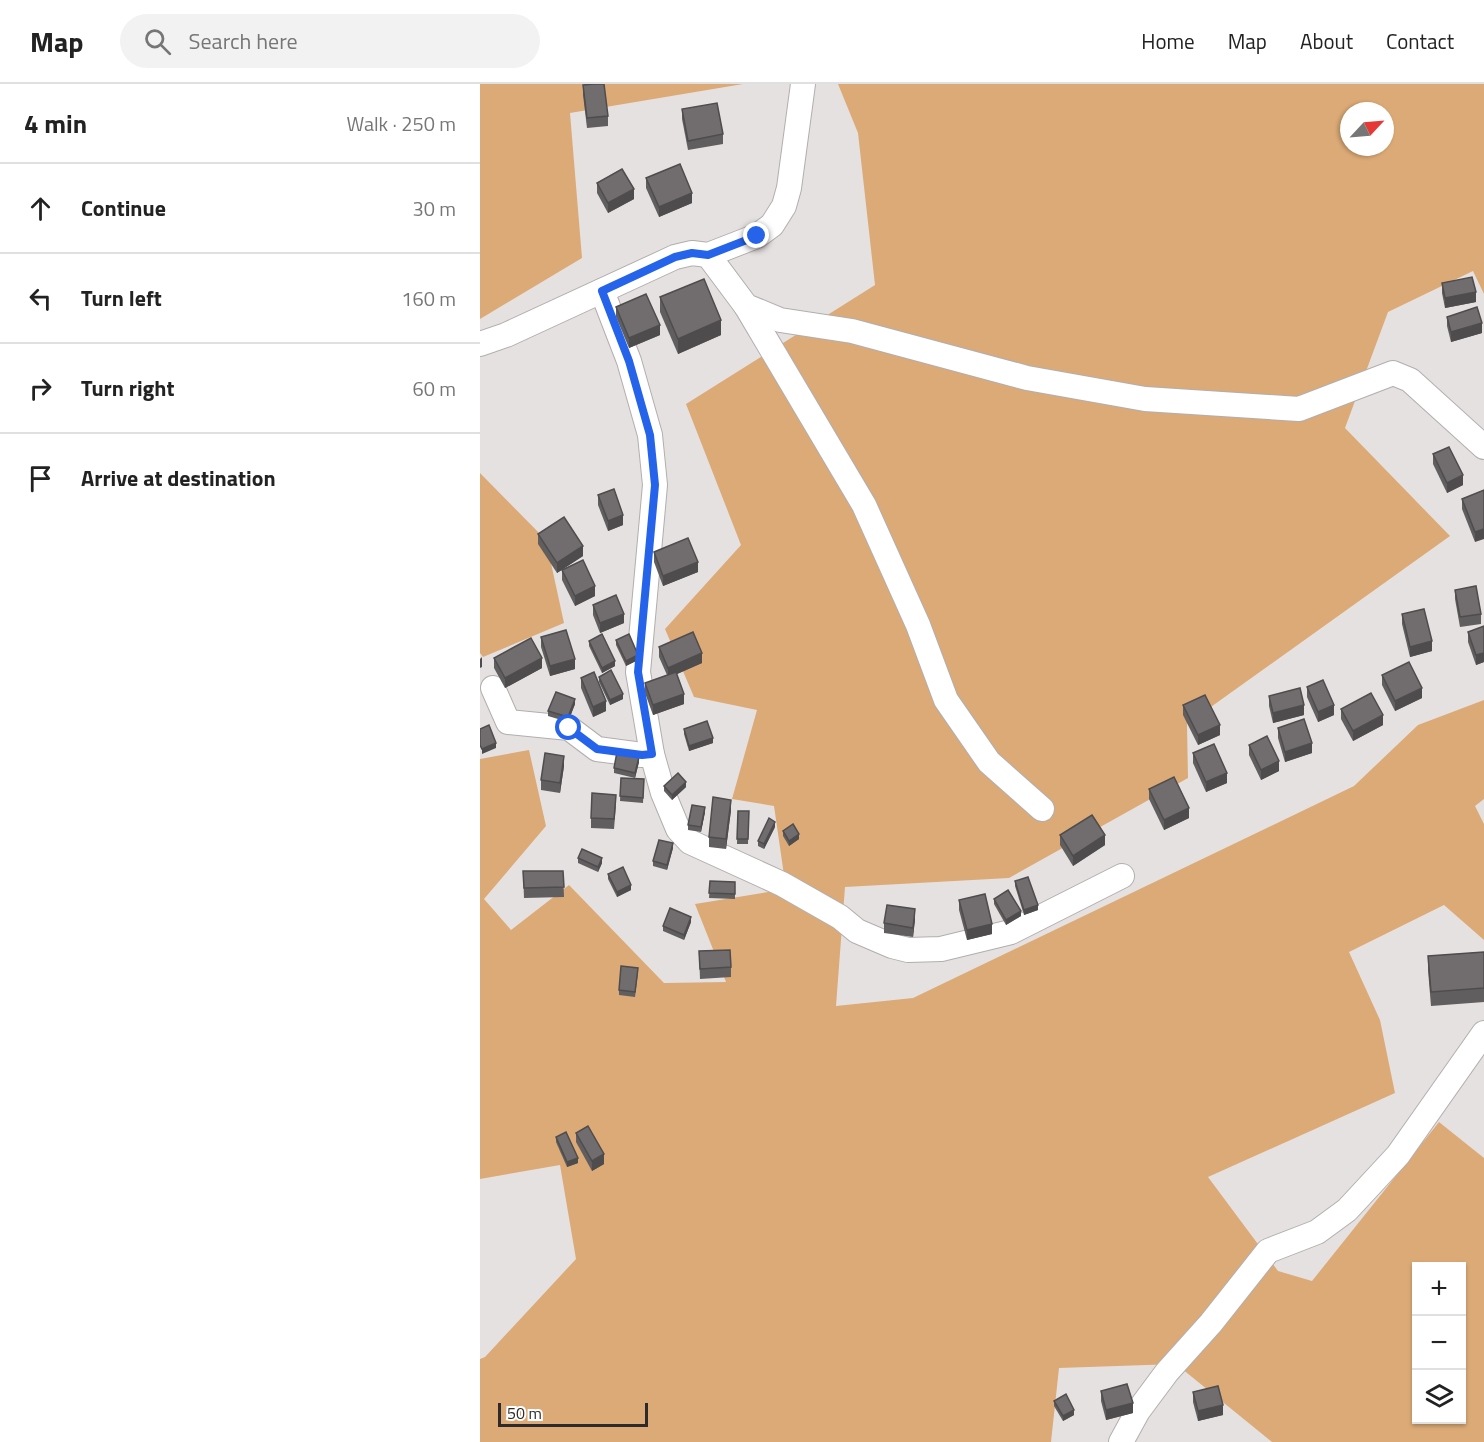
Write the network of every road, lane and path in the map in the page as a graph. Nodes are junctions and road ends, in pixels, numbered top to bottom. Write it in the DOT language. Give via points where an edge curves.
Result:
graph roads {
  1 [pos="803,84"];
  2 [pos="708,255"];
  3 [pos="602,291"];
  4 [pos="746,306"];
  5 [pos="480,344"];
  6 [pos="1484,447"];
  7 [pos="493,688"];
  8 [pos="652,754"];
  9 [pos="1042,809"];
  10 [pos="1122,876"];
  11 [pos="1484,1033"];
  12 [pos="1121,1442"];
  1 -- 2 [label="street" via="784,206 771,225 757,236"];
  2 -- 3 [label="street" via="675,257"];
  2 -- 4 [label="street"];
  3 -- 5 [label="street"];
  3 -- 8 [label="street" via="629,361 650,435 655,485 638,672"];
  4 -- 6 [label="street" via="780,320 852,331 1027,378 1144,399 1299,409 1393,373 1410,380"];
  4 -- 9 [label="street" via="864,505 918,625 946,700 989,762"];
  7 -- 8 [label="street" via="508,722 569,728 597,749"];
  8 -- 10 [label="street" via="678,829 690,842 782,884 857,931 892,946 940,949 1011,932"];
  11 -- 12 [label="street" via="1398,1155 1347,1210 1317,1232 1268,1251 1167,1372"];
}
